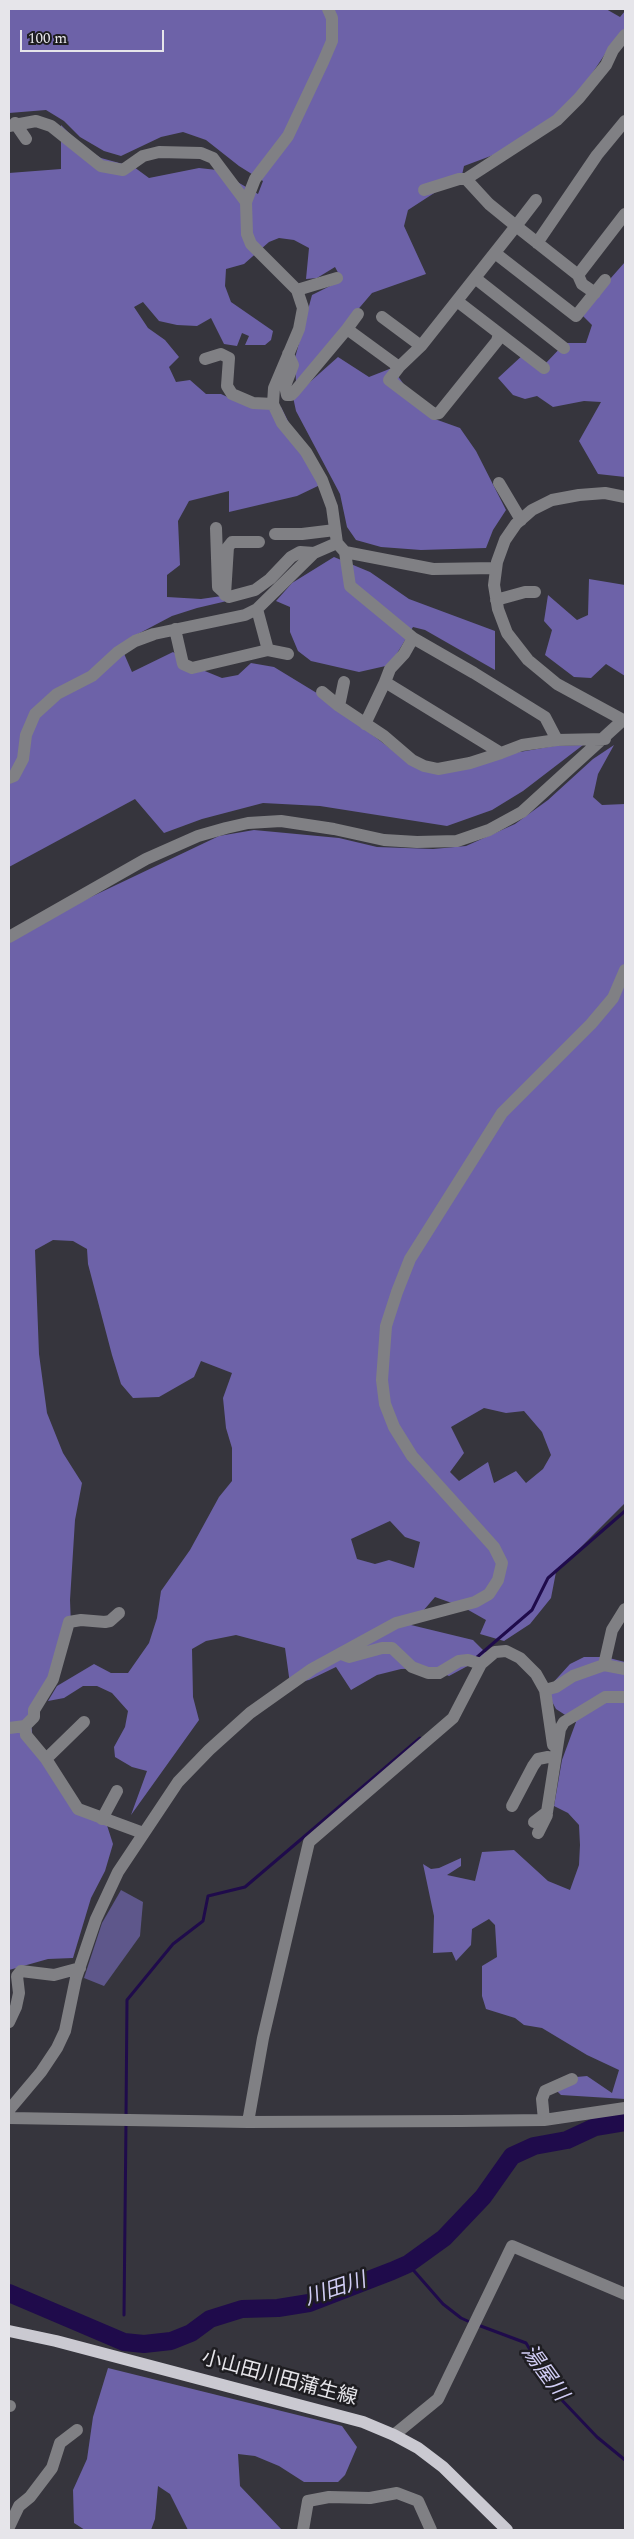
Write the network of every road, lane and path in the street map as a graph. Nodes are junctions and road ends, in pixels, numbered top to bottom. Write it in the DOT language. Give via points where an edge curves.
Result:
graph roads {
  1 [pos="328,9"];
  2 [pos="625,35"];
  3 [pos="625,121"];
  4 [pos="12,125"];
  5 [pos="26,140"];
  6 [pos="466,180"];
  7 [pos="424,190"];
  8 [pos="536,200"];
  9 [pos="246,202"];
  10 [pos="625,214"];
  11 [pos="516,226"];
  12 [pos="537,243"];
  13 [pos="495,253"];
  14 [pos="578,275"];
  15 [pos="337,278"];
  16 [pos="475,278"];
  17 [pos="605,280"];
  18 [pos="297,290"];
  19 [pos="595,293"];
  20 [pos="457,301"];
  21 [pos="358,314"];
  22 [pos="382,317"];
  23 [pos="347,329"];
  24 [pos="499,334"];
  25 [pos="421,346"];
  26 [pos="564,348"];
  27 [pos="288,354"];
  28 [pos="205,358"];
  29 [pos="399,367"];
  30 [pos="544,368"];
  31 [pos="273,404"];
  32 [pos="499,482"];
  33 [pos="625,497"];
  34 [pos="521,520"];
  35 [pos="216,528"];
  36 [pos="335,530"];
  37 [pos="275,534"];
  38 [pos="259,542"];
  39 [pos="341,548"];
  40 [pos="314,553"];
  41 [pos="496,568"];
  42 [pos="535,592"];
  43 [pos="226,595"];
  44 [pos="496,600"];
  45 [pos="257,609"];
  46 [pos="175,629"];
  47 [pos="413,638"];
  48 [pos="268,650"];
  49 [pos="288,654"];
  50 [pos="344,682"];
  51 [pos="385,682"];
  52 [pos="322,692"];
  53 [pos="339,706"];
  54 [pos="624,720"];
  55 [pos="365,724"];
  56 [pos="605,739"];
  57 [pos="557,740"];
  58 [pos="501,753"];
  59 [pos="9,778"];
  60 [pos="9,937"];
  61 [pos="625,970"];
  62 [pos="625,1609"];
  63 [pos="119,1613"];
  64 [pos="341,1654"];
  65 [pos="481,1664"];
  66 [pos="604,1665"];
  67 [pos="625,1669"];
  68 [pos="546,1690"];
  69 [pos="625,1697"];
  70 [pos="84,1722"];
  71 [pos="25,1726"];
  72 [pos="9,1728"];
  73 [pos="553,1750"];
  74 [pos="46,1759"];
  75 [pos="538,1770"];
  76 [pos="117,1791"];
  77 [pos="512,1806"];
  78 [pos="102,1819"];
  79 [pos="536,1827"];
  80 [pos="143,1833"];
  81 [pos="80,1968"];
  82 [pos="9,2022"];
  83 [pos="572,2079"];
  84 [pos="625,2108"];
  85 [pos="9,2110"];
  86 [pos="9,2118"];
  87 [pos="544,2120"];
  88 [pos="248,2122"];
  89 [pos="625,2294"];
  90 [pos="9,2331"];
  91 [pos="77,2430"];
  92 [pos="394,2434"];
  93 [pos="9,2527"];
  94 [pos="303,2530"];
  95 [pos="431,2530"];
  96 [pos="507,2530"];
  1 -- 9 [label="street" via="332,18 332,41 288,136 255,179"];
  2 -- 6 [label="street" via="606,65 557,120"];
  3 -- 12 [label="street" via="597,155"];
  4 -- 5 [label="street"];
  4 -- 9 [label="street" via="36,121 50,126 101,166 116,169 123,170 143,156 159,152 201,153 213,158"];
  6 -- 7 [label="street" via="459,179"];
  6 -- 11 [label="street"];
  8 -- 11 [label="street"];
  9 -- 18 [label="street" via="247,234 251,244"];
  10 -- 14 [label="street"];
  11 -- 12 [label="street"];
  11 -- 13 [label="street"];
  12 -- 14 [label="street"];
  13 -- 16 [label="street"];
  13 -- 19 [label="street" via="576,316"];
  14 -- 19 [label="street" via="582,284"];
  15 -- 18 [label="street"];
  16 -- 20 [label="street"];
  16 -- 26 [label="street"];
  17 -- 19 [label="street"];
  18 -- 27 [label="street" via="303,308 299,329"];
  20 -- 24 [label="street"];
  20 -- 25 [label="street"];
  21 -- 23 [label="street"];
  22 -- 25 [label="street"];
  23 -- 27 [label="street" via="292,395 285,391 293,366"];
  23 -- 29 [label="street"];
  24 -- 29 [label="street" via="497,341 439,413 434,414 389,380"];
  24 -- 30 [label="street"];
  25 -- 29 [label="street"];
  27 -- 31 [label="street" via="274,388"];
  28 -- 31 [label="street" via="221,354 229,358 227,386 232,394 253,403"];
  31 -- 36 [label="street" via="282,423 306,452 322,480 332,507"];
  32 -- 34 [label="street"];
  33 -- 34 [label="street" via="605,493 552,500"];
  34 -- 41 [label="street" via="505,540"];
  35 -- 43 [label="street" via="218,586"];
  36 -- 37 [label="street"];
  36 -- 39 [label="street"];
  38 -- 43 [label="street" via="232,542 228,546"];
  39 -- 40 [label="street"];
  39 -- 41 [label="street" via="432,569"];
  39 -- 47 [label="street" via="350,586"];
  40 -- 43 [label="street" via="300,552 291,557 255,590"];
  40 -- 45 [label="street"];
  41 -- 44 [label="street"];
  42 -- 44 [label="street"];
  44 -- 54 [label="street" via="507,633 528,660 557,684"];
  45 -- 46 [label="street" via="244,615"];
  45 -- 48 [label="street"];
  46 -- 48 [label="street" via="183,664 192,668"];
  46 -- 59 [label="street" via="135,640 92,676 57,694 36,714 26,735 23,759 14,776"];
  47 -- 51 [label="street" via="390,669"];
  47 -- 57 [label="street" via="545,717"];
  48 -- 49 [label="street"];
  50 -- 53 [label="street"];
  51 -- 55 [label="street"];
  51 -- 58 [label="street"];
  52 -- 53 [label="street"];
  53 -- 55 [label="street"];
  54 -- 56 [label="street"];
  55 -- 58 [label="street" via="424,766 438,769"];
  56 -- 57 [label="street"];
  56 -- 60 [label="street" via="522,812 489,830 457,841 384,840 282,821 248,823 198,836 146,859"];
  57 -- 58 [label="street" via="522,745"];
  61 -- 64 [label="street" via="613,998 591,1024 502,1113 410,1259 386,1326 382,1380 385,1404 394,1427 412,1456 494,1547 502,1563 498,1580 489,1594 475,1602 396,1623"];
  62 -- 66 [label="street" via="612,1630"];
  63 -- 71 [label="street" via="105,1622 69,1622 53,1678 34,1710 34,1717"];
  64 -- 65 [label="street" via="349,1657 392,1648 412,1667 439,1674 459,1661"];
  64 -- 80 [label="street" via="278,1691 209,1750 178,1782"];
  65 -- 68 [label="street" via="495,1652 506,1652 520,1658"];
  65 -- 88 [label="street" via="453,1718 309,1842 263,2038"];
  66 -- 67 [label="street"];
  66 -- 68 [label="street"];
  68 -- 73 [label="street"];
  69 -- 73 [label="street" via="605,1697 564,1722"];
  70 -- 74 [label="street"];
  71 -- 72 [label="street"];
  71 -- 74 [label="street" via="26,1735"];
  73 -- 75 [label="street"];
  73 -- 77 [label="street" via="538,1759"];
  73 -- 79 [label="street" via="547,1812"];
  74 -- 78 [label="street" via="78,1809"];
  76 -- 78 [label="street"];
  78 -- 80 [label="street"];
  80 -- 81 [label="street" via="118,1872 96,1919"];
  81 -- 82 [label="street" via="54,1975 21,1971 17,1976 19,1993 16,2006"];
  81 -- 85 [label="street" via="71,2009 57,2048"];
  83 -- 87 [label="street" via="545,2091 542,2099"];
  84 -- 87 [label="street"];
  86 -- 88 [label="street"];
  87 -- 88 [label="street"];
  89 -- 92 [label="street" via="512,2246 438,2399"];
  90 -- 92 [label="main road, 小山田川田蒲生線" via="56,2340 335,2414"];
  91 -- 93 [label="street" via="60,2444 52,2468 19,2506"];
  92 -- 96 [label="main road, 小山田川田蒲生線" via="443,2467"];
  94 -- 95 [label="street" via="308,2501 329,2497 370,2498 397,2493 418,2501"];
}
